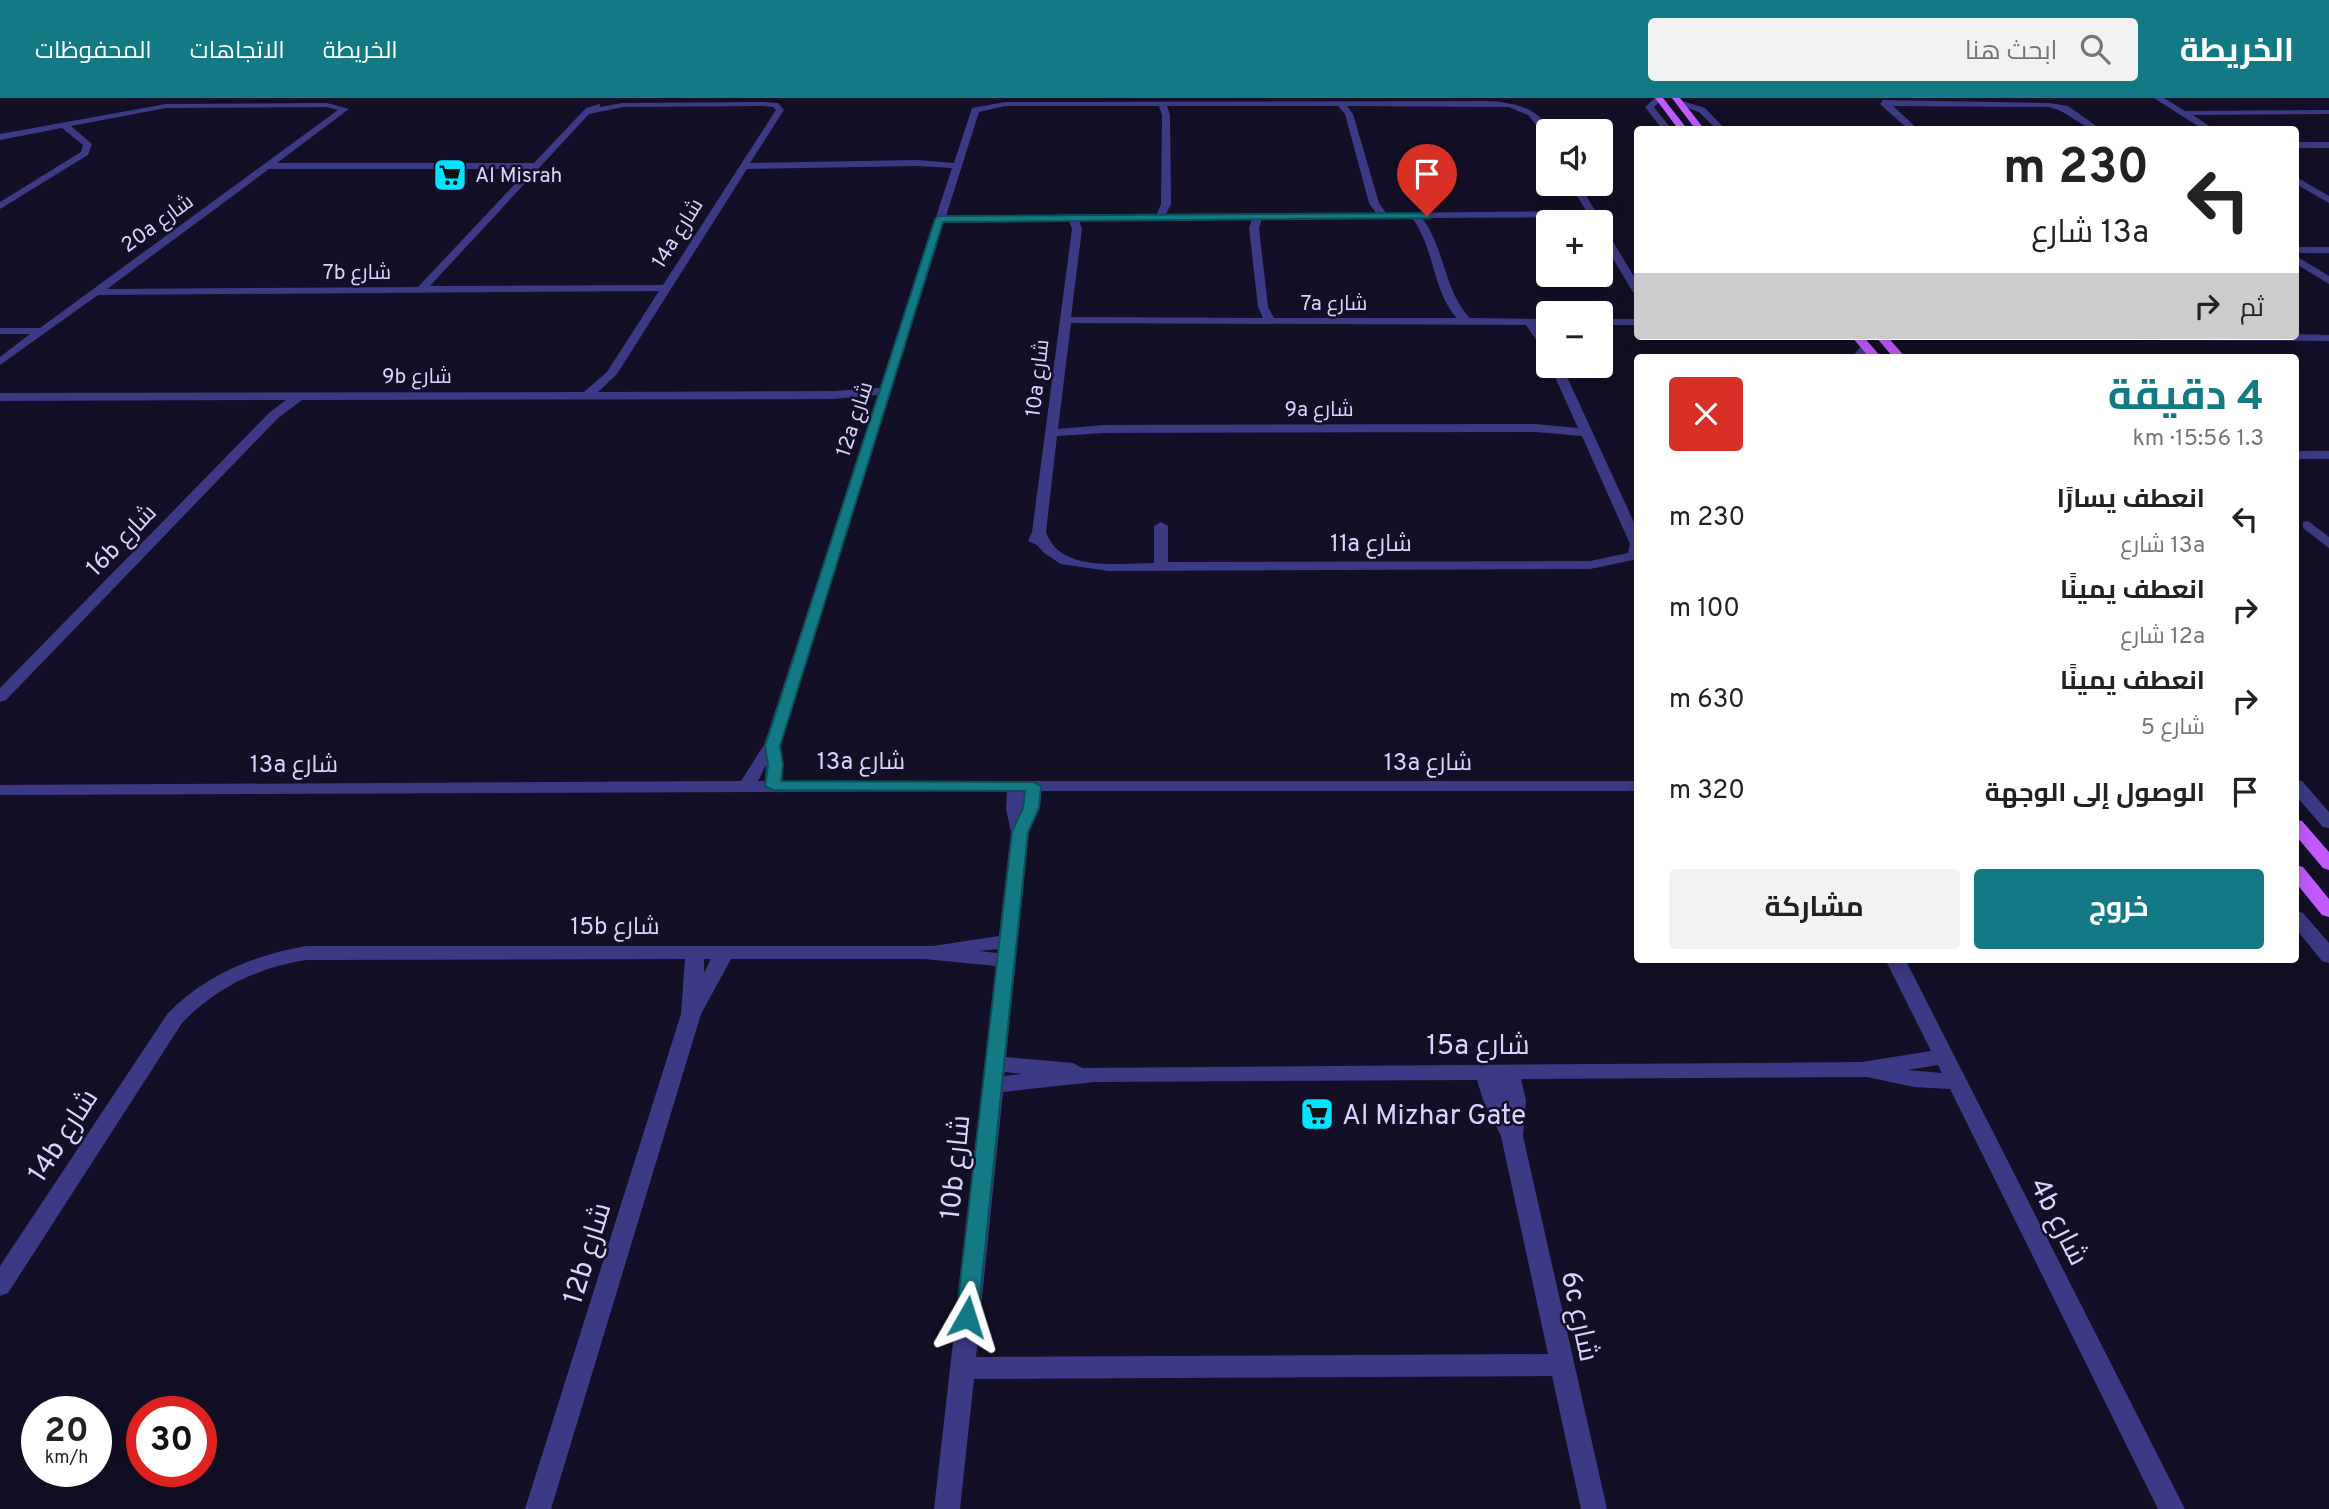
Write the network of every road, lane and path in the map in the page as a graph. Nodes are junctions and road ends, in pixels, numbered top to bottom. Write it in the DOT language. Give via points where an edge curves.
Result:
graph roads {
  1 [pos="1659,98"];
  2 [pos="1877,98"];
  3 [pos="2158,98"];
  4 [pos="1677,100"];
  5 [pos="1166,103"];
  6 [pos="1345,104"];
  7 [pos="1885,104"];
  8 [pos="2329,112"];
  9 [pos="2184,113"];
  10 [pos="1538,119"];
  11 [pos="1665,126"];
  12 [pos="1681,126"];
  13 [pos="1698,126"];
  14 [pos="1718,126"];
  15 [pos="1910,126"];
  16 [pos="2092,126"];
  17 [pos="2205,126"];
  18 [pos="67,128"];
  19 [pos="0,137"];
  20 [pos="2299,145"];
  21 [pos="2329,145"];
  22 [pos="957,163"];
  23 [pos="744,164"];
  24 [pos="267,166"];
  25 [pos="537,166"];
  26 [pos="2299,182"];
  27 [pos="2329,200"];
  28 [pos="1166,204"];
  29 [pos="1374,204"];
  30 [pos="0,206"];
  31 [pos="1536,215"];
  32 [pos="1161,216"];
  33 [pos="1172,216"];
  34 [pos="1245,216"];
  35 [pos="1258,216"];
  36 [pos="1370,216"];
  37 [pos="1383,216"];
  38 [pos="1415,216"];
  39 [pos="1427,216"];
  40 [pos="940,217"];
  41 [pos="1075,223"];
  42 [pos="1254,228"];
  43 [pos="1426,230"];
  44 [pos="1613,249"];
  45 [pos="2299,250"];
  46 [pos="2329,250"];
  47 [pos="2299,261"];
  48 [pos="2329,281"];
  49 [pos="1634,285"];
  50 [pos="420,291"];
  51 [pos="664,291"];
  52 [pos="96,292"];
  53 [pos="1262,307"];
  54 [pos="1453,307"];
  55 [pos="1065,322"];
  56 [pos="1257,322"];
  57 [pos="1271,322"];
  58 [pos="1450,322"];
  59 [pos="1467,322"];
  60 [pos="1536,322"];
  61 [pos="1613,322"];
  62 [pos="1634,322"];
  63 [pos="0,331"];
  64 [pos="43,331"];
  65 [pos="2299,338"];
  66 [pos="2329,338"];
  67 [pos="1885,340"];
  68 [pos="1922,340"];
  69 [pos="1897,354"];
  70 [pos="1899,354"];
  71 [pos="0,362"];
  72 [pos="611,374"];
  73 [pos="1561,378"];
  74 [pos="588,395"];
  75 [pos="605,395"];
  76 [pos="886,395"];
  77 [pos="285,396"];
  78 [pos="299,396"];
  79 [pos="0,397"];
  80 [pos="274,415"];
  81 [pos="1052,429"];
  82 [pos="1584,429"];
  83 [pos="2299,455"];
  84 [pos="2329,455"];
  85 [pos="1161,526"];
  86 [pos="2308,526"];
  87 [pos="1634,537"];
  88 [pos="2329,544"];
  89 [pos="1048,556"];
  90 [pos="1634,556"];
  91 [pos="1161,567"];
  92 [pos="0,697"];
  93 [pos="772,746"];
  94 [pos="747,786"];
  95 [pos="773,786"];
  96 [pos="1025,786"];
  97 [pos="1634,786"];
  98 [pos="2299,788"];
  99 [pos="0,790"];
  100 [pos="2329,823"];
  101 [pos="2299,828"];
  102 [pos="2329,863"];
  103 [pos="2299,875"];
  104 [pos="2329,911"];
  105 [pos="2299,921"];
  106 [pos="1007,951"];
  107 [pos="725,952"];
  108 [pos="695,953"];
  109 [pos="2329,957"];
  110 [pos="1897,963"];
  111 [pos="228,970"];
  112 [pos="691,1014"];
  113 [pos="1943,1057"];
  114 [pos="1862,1070"];
  115 [pos="1485,1072"];
  116 [pos="1509,1072"];
  117 [pos="994,1074"];
  118 [pos="1956,1082"];
  119 [pos="1512,1136"];
  120 [pos="0,1286"];
  121 [pos="1562,1365"];
  122 [pos="962,1368"];
  123 [pos="538,1509"];
  124 [pos="947,1509"];
  125 [pos="1594,1509"];
  126 [pos="2172,1509"];
  1 -- 11 [label="street" via="1649,107"];
  1 -- 12 [label="main road"];
  2 -- 7 [label="street"];
  3 -- 9 [label="street"];
  4 -- 13 [label="main road"];
  4 -- 14 [label="street" via="1702,110"];
  5 -- 6 [label="street"];
  5 -- 22 [label="street, 12a شارع" via="997,104 981,108 973,113"];
  5 -- 28 [label="street"];
  6 -- 10 [label="street" via="1473,103 1510,106"];
  6 -- 29 [label="street"];
  7 -- 15 [label="street"];
  7 -- 16 [label="street" via="2049,105 2065,108"];
  8 -- 9 [label="street"];
  9 -- 17 [label="street"];
  18 -- 19 [label="street"];
  18 -- 24 [label="street, 20a شارع" via="166,106 322,105 339,110"];
  18 -- 30 [label="street" via="88,144 85,153"];
  20 -- 21 [label="street"];
  22 -- 23 [label="street"];
  22 -- 40 [label="street, 12a شارع"];
  23 -- 25 [label="street, 14a شارع" via="774,109 752,104 605,106 589,112"];
  23 -- 51 [label="street, 14a شارع"];
  24 -- 25 [label="street"];
  24 -- 52 [label="street, 20a شارع"];
  25 -- 50 [label="street"];
  26 -- 27 [label="street"];
  28 -- 32 [label="street"];
  28 -- 33 [label="street"];
  29 -- 36 [label="street"];
  29 -- 37 [label="street"];
  31 -- 39 [label="street"];
  32 -- 33 [label="street"];
  32 -- 41 [label="street, 10a شارع" via="1085,217"];
  33 -- 34 [label="street"];
  34 -- 35 [label="street"];
  34 -- 42 [label="street"];
  35 -- 36 [label="street"];
  35 -- 42 [label="street"];
  36 -- 37 [label="street"];
  37 -- 38 [label="street"];
  38 -- 39 [label="street"];
  38 -- 43 [label="street"];
  39 -- 43 [label="street"];
  40 -- 41 [label="street"];
  40 -- 76 [label="street, 12a شارع"];
  41 -- 55 [label="street, 10a شارع"];
  42 -- 53 [label="street"];
  43 -- 54 [label="street"];
  44 -- 49 [label="street"];
  45 -- 46 [label="street"];
  47 -- 48 [label="street"];
  50 -- 51 [label="street, 7b شارع"];
  50 -- 52 [label="street, 7b شارع"];
  51 -- 72 [label="street, 14a شارع"];
  52 -- 64 [label="street, 20a شارع"];
  53 -- 56 [label="street"];
  53 -- 57 [label="street"];
  54 -- 58 [label="street"];
  54 -- 59 [label="street"];
  55 -- 56 [label="street, 7a شارع"];
  55 -- 81 [label="street, 10a شارع"];
  56 -- 57 [label="street, 7a شارع"];
  57 -- 58 [label="street, 7a شارع"];
  58 -- 59 [label="street, 7a شارع"];
  59 -- 60 [label="street, 7a شارع"];
  61 -- 62 [label="street"];
  63 -- 64 [label="street"];
  64 -- 71 [label="street, 20a شارع"];
  65 -- 66 [label="street"];
  67 -- 69 [label="main road"];
  68 -- 70 [label="street" via="1905,343"];
  72 -- 74 [label="street, 14a شارع"];
  72 -- 75 [label="street, 14a شارع"];
  73 -- 82 [label="street"];
  74 -- 75 [label="street, 9b شارع"];
  74 -- 78 [label="street, 9b شارع"];
  75 -- 76 [label="street, 9b شارع"];
  76 -- 93 [label="street, 12a شارع"];
  77 -- 78 [label="street, 9b شارع"];
  77 -- 79 [label="street, 9b شارع"];
  77 -- 80 [label="street, 16b شارع"];
  78 -- 80 [label="street, 16b شارع"];
  80 -- 92 [label="street, 16b شارع"];
  81 -- 82 [label="street, 9a شارع"];
  81 -- 89 [label="street, 10a شارع" via="1035,548"];
  82 -- 87 [label="street, 11a شارع"];
  83 -- 84 [label="street"];
  85 -- 91 [label="street"];
  86 -- 88 [label="street"];
  89 -- 91 [label="street, 11a شارع" via="1070,568"];
  90 -- 91 [label="street, 11a شارع" via="1590,565"];
  93 -- 94 [label="street, 12a شارع"];
  93 -- 95 [label="street, 12a شارع"];
  94 -- 95 [label="street, 13a شارع"];
  94 -- 99 [label="street, 13a شارع"];
  95 -- 96 [label="street, 13a شارع"];
  96 -- 97 [label="street, 13a شارع"];
  96 -- 106 [label="street, 10b شارع" via="1031,808 1020,832"];
  98 -- 100 [label="street"];
  101 -- 102 [label="main road"];
  103 -- 104 [label="main road"];
  105 -- 109 [label="street"];
  106 -- 107 [label="street, 15b شارع"];
  106 -- 117 [label="street, 10b شارع"];
  107 -- 108 [label="street, 15b شارع"];
  107 -- 112 [label="street, 12b شارع"];
  108 -- 111 [label="street, 15b شارع" via="306,953"];
  108 -- 112 [label="street, 12b شارع"];
  110 -- 113 [label="street, 4b شارع"];
  111 -- 120 [label="street, 14b شارع" via="175,1018"];
  112 -- 123 [label="street, 12b شارع"];
  113 -- 114 [label="street, 15a شارع"];
  113 -- 118 [label="street, 4b شارع"];
  114 -- 116 [label="street, 15a شارع"];
  114 -- 118 [label="street, 15a شارع"];
  115 -- 116 [label="street, 15a شارع"];
  115 -- 117 [label="street, 15a شارع"];
  115 -- 119 [label="street, 6c شارع"];
  116 -- 119 [label="street, 6c شارع" via="1515,1101"];
  117 -- 122 [label="street, 10b شارع"];
  118 -- 126 [label="street, 4b شارع"];
  119 -- 121 [label="street, 6c شارع"];
  121 -- 122 [label="street"];
  121 -- 125 [label="street, 6c شارع"];
  122 -- 124 [label="street, 10b شارع"];
}
